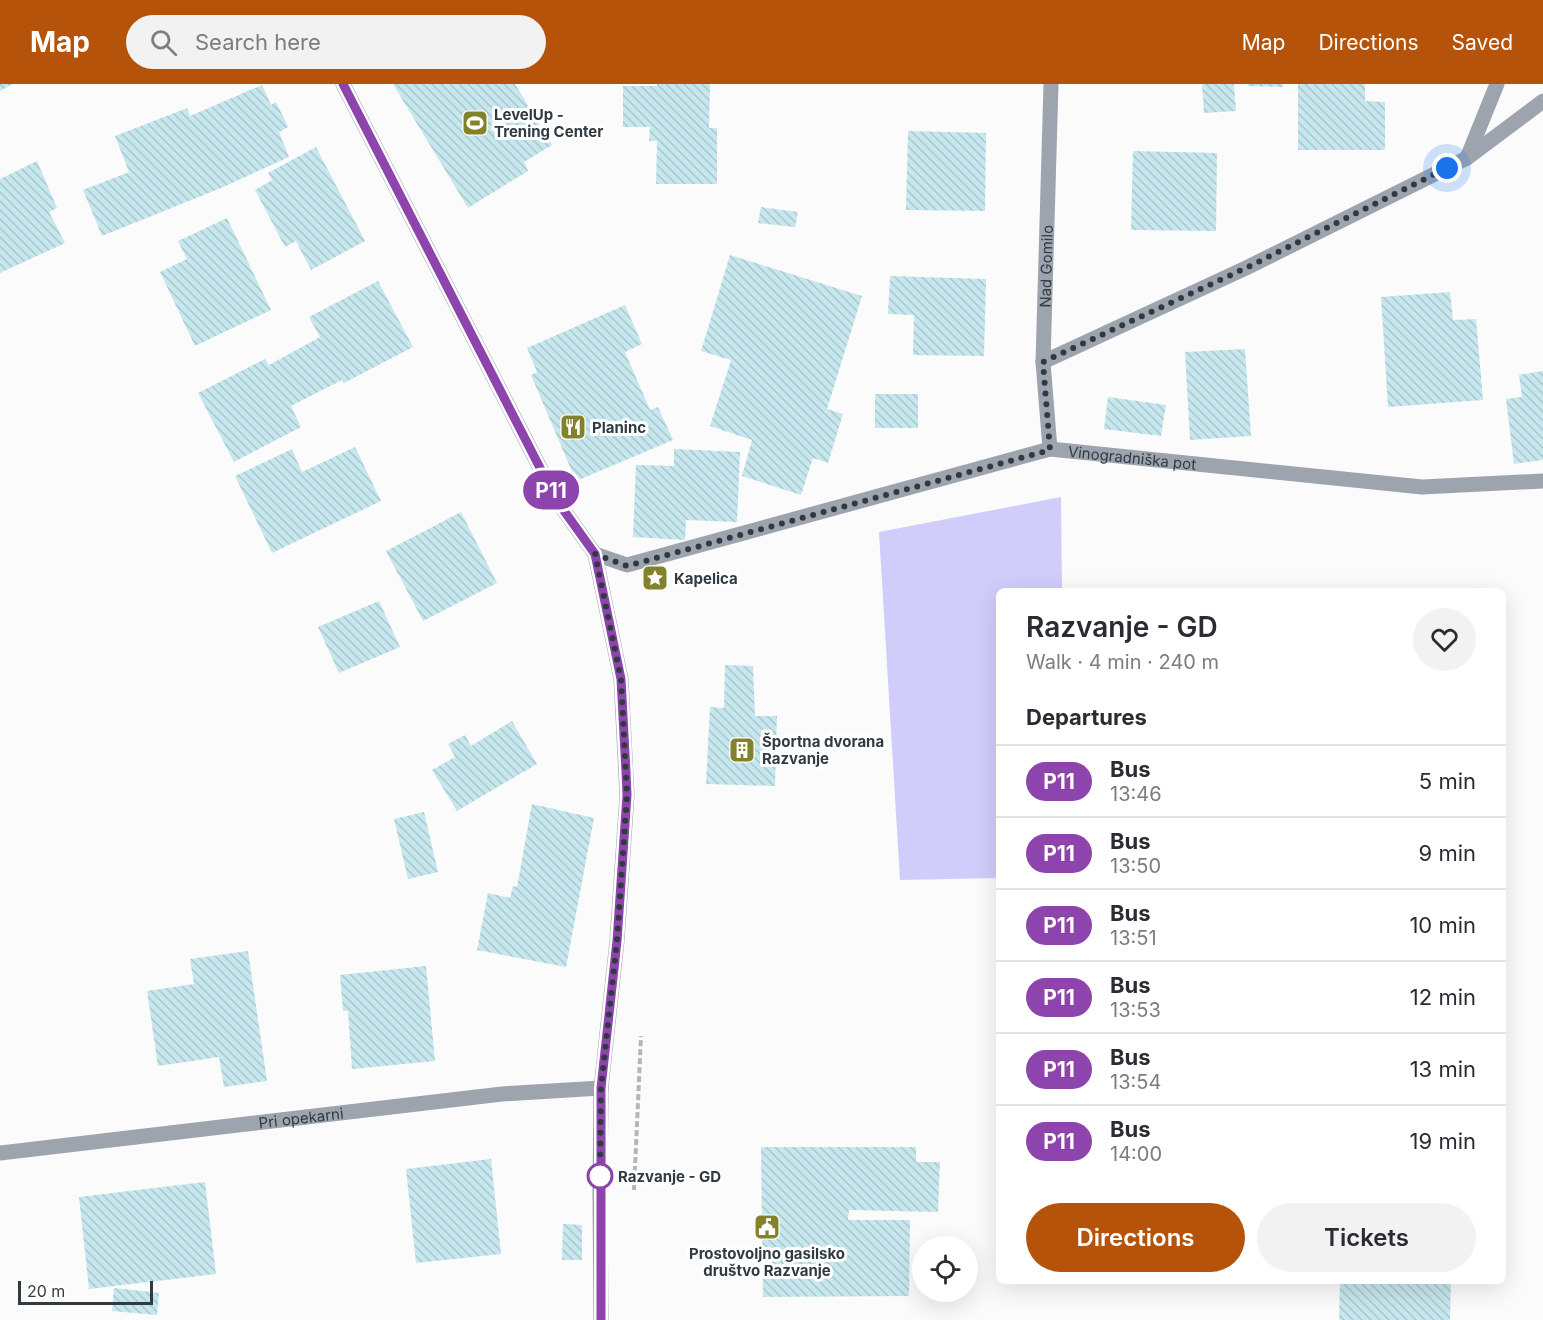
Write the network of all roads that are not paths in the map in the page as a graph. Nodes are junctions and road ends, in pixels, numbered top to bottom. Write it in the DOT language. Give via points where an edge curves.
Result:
graph roads {
  1 [pos="343,84"];
  2 [pos="1051,84"];
  3 [pos="1497,84"];
  4 [pos="1543,101"];
  5 [pos="1467,158"];
  6 [pos="1043,362"];
  7 [pos="1050,450"];
  8 [pos="1543,481"];
  9 [pos="595,554"];
  10 [pos="601,1088"];
  11 [pos="0,1153"];
  12 [pos="601,1320"];
  1 -- 9 [label="street" via="557,501"];
  2 -- 6 [label="street, Nad Gomilo"];
  3 -- 5 [label="street"];
  4 -- 5 [label="street"];
  5 -- 6 [label="street" via="1246,268"];
  6 -- 7 [label="street, Nad Gomilo"];
  7 -- 8 [label="street, Vinogradniška pot" via="1422,487"];
  7 -- 9 [label="street, Vinogradniška pot" via="627,566"];
  9 -- 10 [label="street" via="621,679 627,795"];
  10 -- 11 [label="street, Pri opekarni" via="502,1094"];
  10 -- 12 [label="street"];
}
